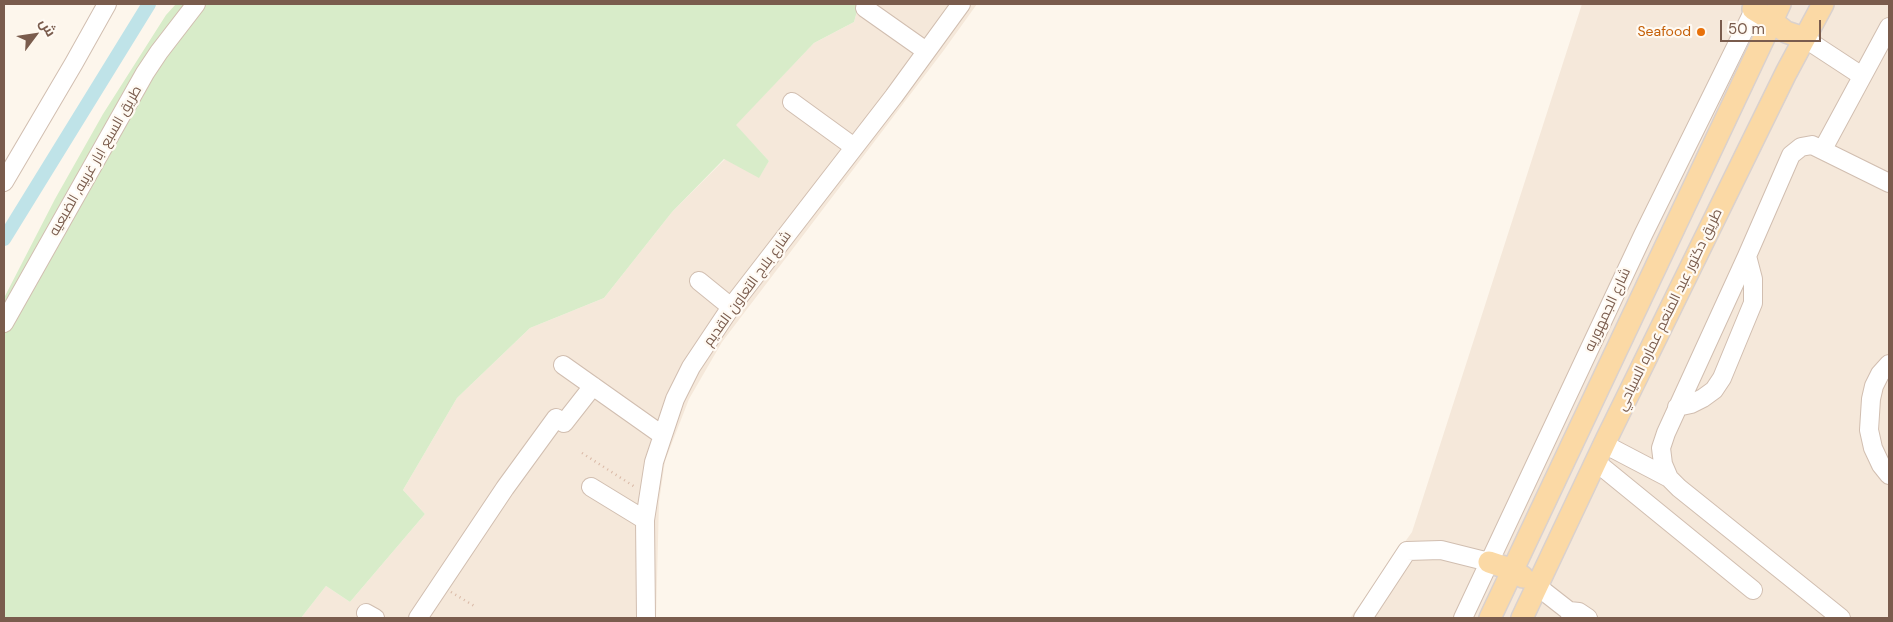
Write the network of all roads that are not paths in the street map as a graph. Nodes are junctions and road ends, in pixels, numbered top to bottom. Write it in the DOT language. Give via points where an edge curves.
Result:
graph roads {
  1 [pos="107,4"];
  2 [pos="196,4"];
  3 [pos="961,4"];
  4 [pos="1823,4"];
  5 [pos="866,8"];
  6 [pos="1765,9"];
  7 [pos="1889,26"];
  8 [pos="1804,38"];
  9 [pos="926,51"];
  10 [pos="1862,76"];
  11 [pos="792,102"];
  12 [pos="854,147"];
  13 [pos="1823,149"];
  14 [pos="4,182"];
  15 [pos="1889,183"];
  16 [pos="1747,256"];
  17 [pos="699,281"];
  18 [pos="731,307"];
  19 [pos="4,323"];
  20 [pos="1889,364"];
  21 [pos="563,365"];
  22 [pos="593,386"];
  23 [pos="1677,407"];
  24 [pos="1580,426"];
  25 [pos="662,435"];
  26 [pos="1602,448"];
  27 [pos="1889,475"];
  28 [pos="1669,478"];
  29 [pos="591,487"];
  30 [pos="645,520"];
  31 [pos="1489,562"];
  32 [pos="1513,570"];
  33 [pos="1537,586"];
  34 [pos="1754,590"];
  35 [pos="1578,616"];
  36 [pos="418,618"];
  37 [pos="646,618"];
  38 [pos="1363,618"];
  39 [pos="1463,618"];
  40 [pos="1490,618"];
  41 [pos="1522,618"];
  42 [pos="1841,618"];
  1 -- 14 [label="street"];
  2 -- 19 [label="street, طريق السبع ابار غربيه, الضبعيه" via="145,73"];
  3 -- 9 [label="street, شارع بلاج التعاون القديم"];
  4 -- 8 [label="main road, طريق دكتور عبد المنعم عماره السياحي"];
  5 -- 9 [label="street"];
  6 -- 8 [label="main road" via="1786,32"];
  6 -- 24 [label="main road"];
  6 -- 31 [label="street, شارع الجمهوريه" via="1643,235"];
  7 -- 10 [label="street"];
  8 -- 10 [label="street"];
  8 -- 26 [label="main road, طريق دكتور عبد المنعم عماره السياحي"];
  9 -- 12 [label="street, شارع بلاج التعاون القديم"];
  10 -- 13 [label="street"];
  11 -- 12 [label="street"];
  12 -- 18 [label="street, شارع بلاج التعاون القديم"];
  13 -- 15 [label="street"];
  13 -- 16 [label="street" via="1806,145 1791,155"];
  16 -- 23 [label="street"];
  16 -- 23 [label="street" via="1753,279 1753,304 1722,378 1703,398"];
  17 -- 18 [label="street"];
  18 -- 25 [label="street, شارع بلاج التعاون القديم" via="692,367 675,399"];
  20 -- 27 [label="street" via="1874,386 1869,430 1873,448"];
  21 -- 22 [label="street"];
  22 -- 25 [label="street"];
  22 -- 36 [label="street" via="564,423 556,418"];
  23 -- 28 [label="street" via="1661,448"];
  24 -- 26 [label="main road"];
  24 -- 32 [label="main road"];
  25 -- 30 [label="street, شارع بلاج التعاون القديم" via="654,462"];
  26 -- 28 [label="street"];
  26 -- 33 [label="main road, طريق دكتور عبد المنعم عماره السياحي"];
  26 -- 34 [label="street"];
  28 -- 42 [label="street"];
  29 -- 30 [label="street"];
  30 -- 37 [label="street, شارع بلاج التعاون القديم"];
  31 -- 32 [label="main road"];
  31 -- 38 [label="street" via="1441,550 1407,551"];
  31 -- 39 [label="street, شارع الجمهوريه"];
  32 -- 33 [label="main road"];
  32 -- 40 [label="main road"];
  33 -- 35 [label="street"];
  33 -- 41 [label="main road, طريق دكتور عبد المنعم عماره السياحي"];
}
